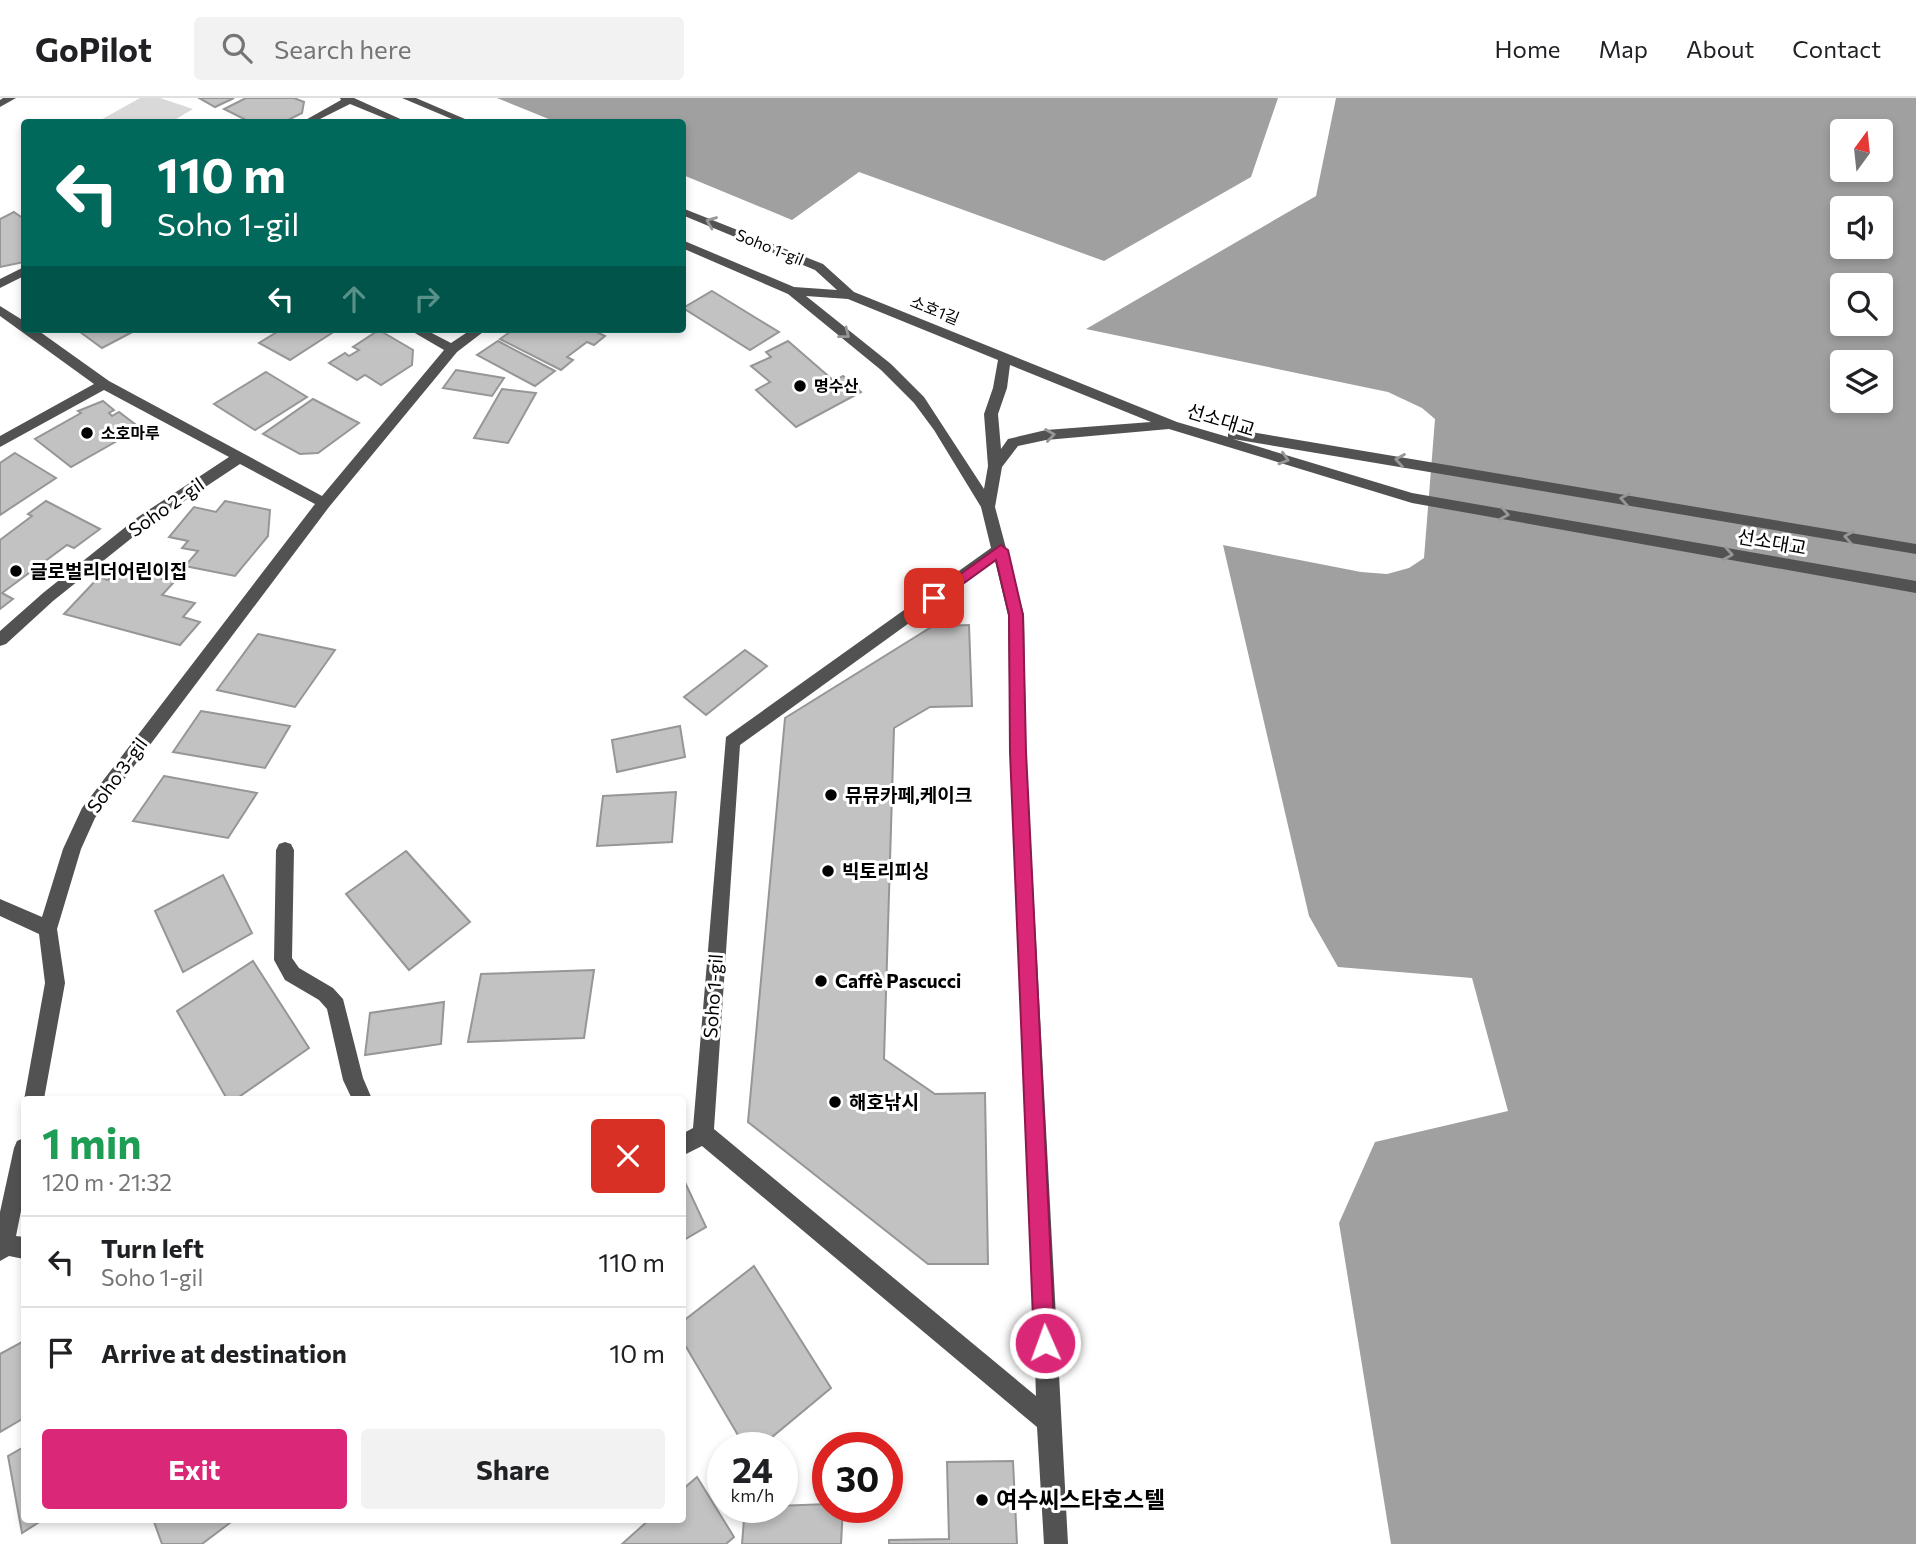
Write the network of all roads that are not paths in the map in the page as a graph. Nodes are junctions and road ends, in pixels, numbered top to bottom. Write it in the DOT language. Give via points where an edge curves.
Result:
graph roads {
  1 [pos="11,98"];
  2 [pos="407,98"];
  3 [pos="347,99"];
  4 [pos="0,104"];
  5 [pos="312,119"];
  6 [pos="395,119"];
  7 [pos="460,119"];
  8 [pos="686,213"];
  9 [pos="686,245"];
  10 [pos="21,273"];
  11 [pos="0,284"];
  12 [pos="792,290"];
  13 [pos="850,295"];
  14 [pos="0,310"];
  15 [pos="21,325"];
  16 [pos="33,333"];
  17 [pos="422,333"];
  18 [pos="475,333"];
  19 [pos="452,349"];
  20 [pos="1005,358"];
  21 [pos="104,384"];
  22 [pos="1172,425"];
  23 [pos="0,442"];
  24 [pos="237,458"];
  25 [pos="995,466"];
  26 [pos="324,503"];
  27 [pos="988,507"];
  28 [pos="1916,549"];
  29 [pos="1001,550"];
  30 [pos="1916,587"];
  31 [pos="0,640"];
  32 [pos="285,850"];
  33 [pos="0,906"];
  34 [pos="48,929"];
  35 [pos="35,1096"];
  36 [pos="361,1096"];
  37 [pos="703,1134"];
  38 [pos="686,1144"];
  39 [pos="21,1168"];
  40 [pos="9,1247"];
  41 [pos="1048,1421"];
  42 [pos="1056,1544"];
  1 -- 4 [label="street"];
  2 -- 7 [label="street"];
  3 -- 5 [label="street"];
  3 -- 6 [label="street"];
  13 -- 8 [label="street, Soho 1-gil, one-way" via="819,267"];
  9 -- 12 [label="street, 소호1길"];
  10 -- 11 [label="street"];
  12 -- 13 [label="street, 소호1길"];
  12 -- 27 [label="street, one-way" via="919,400"];
  13 -- 20 [label="street, 소호1길"];
  14 -- 15 [label="street"];
  16 -- 21 [label="street"];
  17 -- 19 [label="street"];
  18 -- 19 [label="street, Soho 3-gil"];
  19 -- 26 [label="street, Soho 3-gil"];
  20 -- 22 [label="street, 소호1길"];
  20 -- 25 [label="street" via="991,414"];
  21 -- 23 [label="street"];
  21 -- 24 [label="street"];
  25 -- 22 [label="street, one-way" via="1013,442"];
  28 -- 22 [label="street, 선소대교, one-way"];
  22 -- 30 [label="street, 선소대교, one-way" via="1412,498"];
  24 -- 26 [label="street"];
  24 -- 31 [label="street, Soho 2-gil" via="143,521"];
  25 -- 27 [label="street"];
  26 -- 34 [label="street, Soho 3-gil" via="88,813"];
  27 -- 29 [label="street"];
  29 -- 37 [label="street, Soho 1-gil" via="732,742"];
  29 -- 41 [label="street" via="1016,615"];
  32 -- 36 [label="street" via="283,960 292,974 336,1004"];
  33 -- 34 [label="street"];
  34 -- 35 [label="street, Soho 3-gil" via="55,983"];
  37 -- 38 [label="street"];
  37 -- 41 [label="street"];
  39 -- 40 [label="street"];
  41 -- 42 [label="street"];
}
